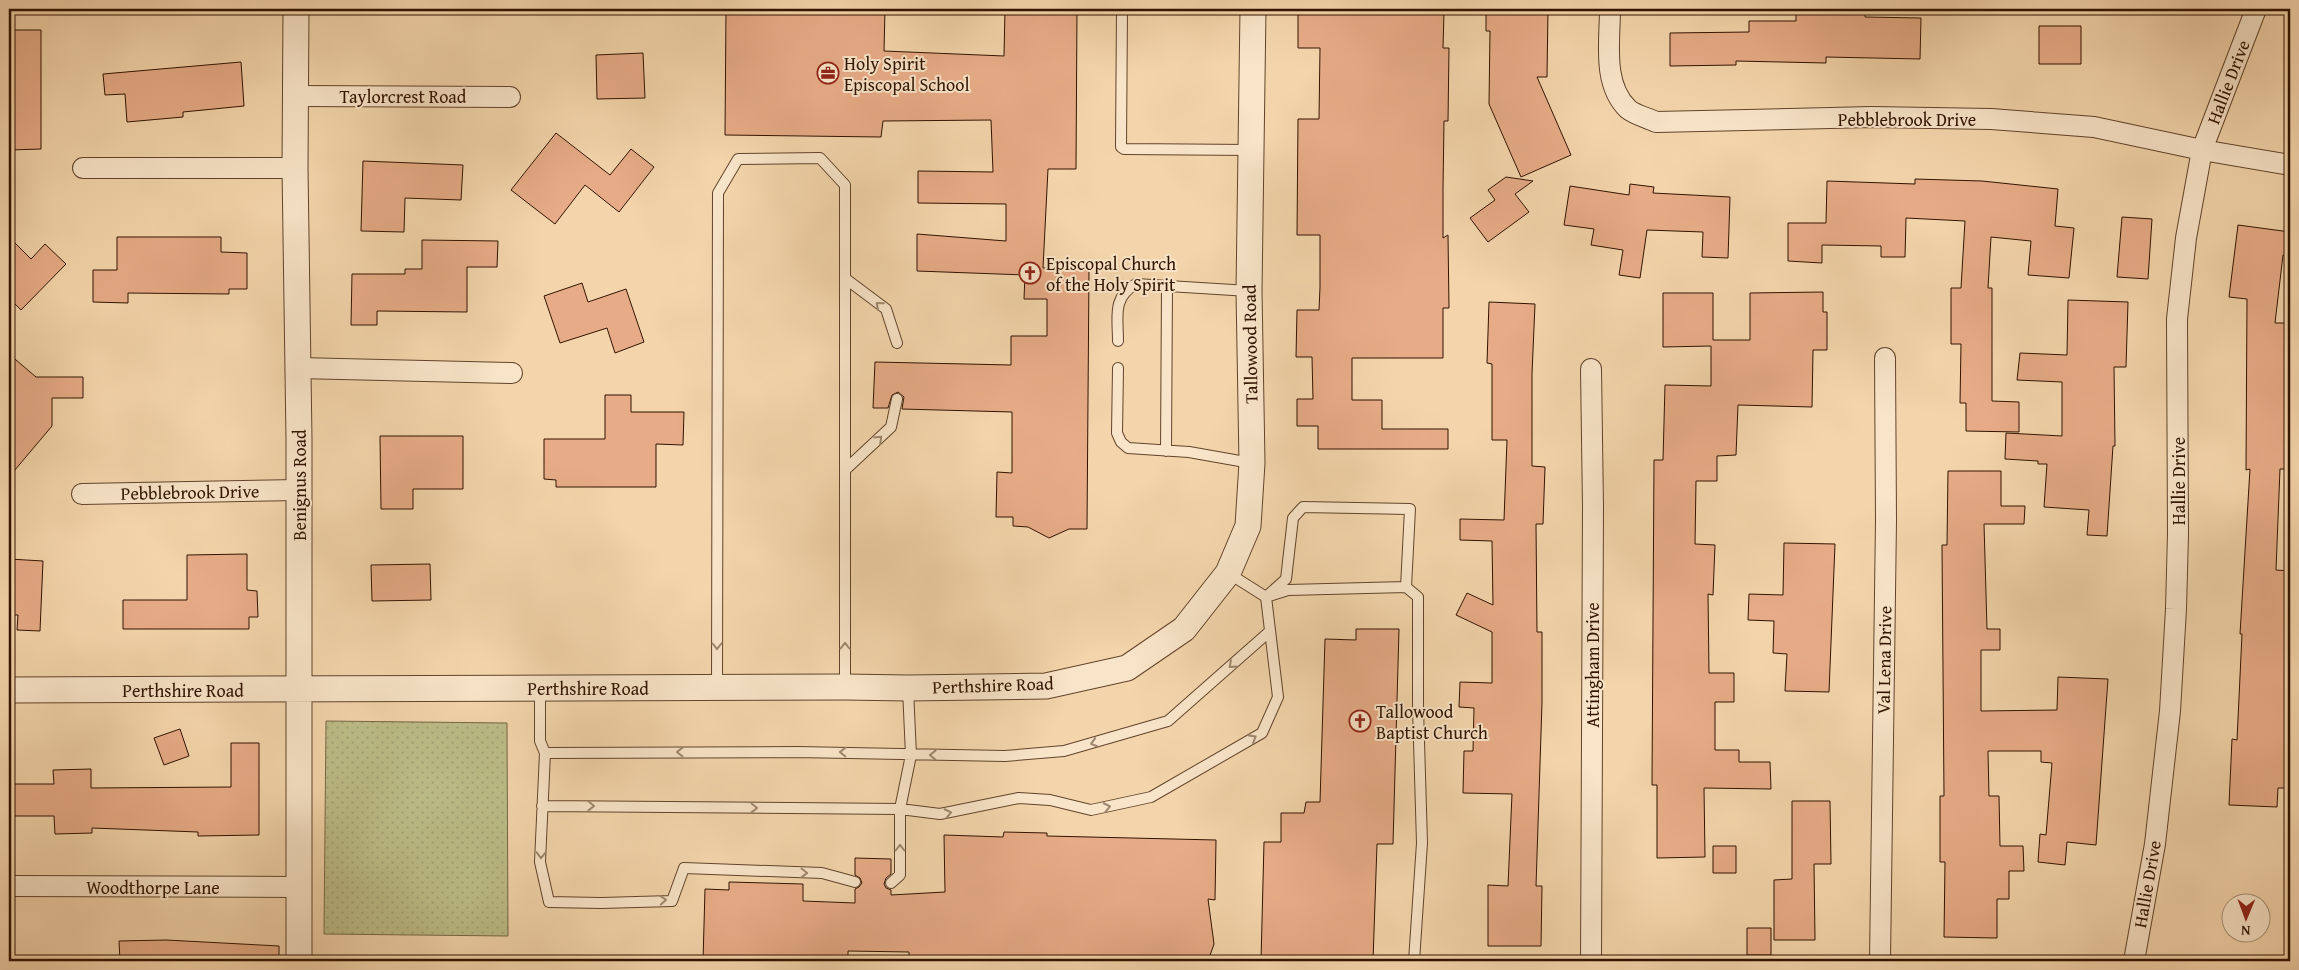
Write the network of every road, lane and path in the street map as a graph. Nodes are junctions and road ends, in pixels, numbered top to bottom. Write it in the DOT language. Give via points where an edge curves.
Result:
graph roads {
  1 [pos="296,9"];
  2 [pos="1122,9"];
  3 [pos="1253,9"];
  4 [pos="1610,9"];
  5 [pos="2256,9"];
  6 [pos="296,96"];
  7 [pos="510,97"];
  8 [pos="1252,150"];
  9 [pos="2202,150"];
  10 [pos="2290,165"];
  11 [pos="84,168"];
  12 [pos="295,168"];
  13 [pos="846,279"];
  14 [pos="1167,286"];
  15 [pos="1249,291"];
  16 [pos="1118,340"];
  17 [pos="897,343"];
  18 [pos="1885,358"];
  19 [pos="298,368"];
  20 [pos="1118,368"];
  21 [pos="1591,369"];
  22 [pos="512,373"];
  23 [pos="897,399"];
  24 [pos="1166,452"];
  25 [pos="1252,463"];
  26 [pos="845,470"];
  27 [pos="299,490"];
  28 [pos="82,494"];
  29 [pos="1228,573"];
  30 [pos="1406,587"];
  31 [pos="1266,597"];
  32 [pos="1269,632"];
  33 [pos="1158,646"];
  34 [pos="717,687"];
  35 [pos="845,687"];
  36 [pos="540,688"];
  37 [pos="908,688"];
  38 [pos="298,689"];
  39 [pos="9,690"];
  40 [pos="545,753"];
  41 [pos="910,755"];
  42 [pos="542,806"];
  43 [pos="900,809"];
  44 [pos="855,882"];
  45 [pos="891,883"];
  46 [pos="9,886"];
  47 [pos="298,887"];
  48 [pos="298,961"];
  49 [pos="1414,961"];
  50 [pos="1591,961"];
  51 [pos="1880,961"];
  52 [pos="2134,961"];
  1 -- 6 [label="street, Benignus Road"];
  2 -- 8 [label="lane" via="1121,147"];
  3 -- 8 [label="street, Tallowood Road"];
  4 -- 9 [label="street, Pebblebrook Drive" via="1610,72 1617,93 1629,109 1656,122 1872,117 1991,119 2094,126"];
  5 -- 9 [label="street, Hallie Drive"];
  6 -- 7 [label="street, Taylorcrest Road"];
  6 -- 12 [label="street, Benignus Road"];
  8 -- 15 [label="street, Tallowood Road"];
  9 -- 10 [label="street, Pebblebrook Drive"];
  9 -- 52 [label="street, Hallie Drive" via="2186,238 2177,319 2178,534 2170,711 2155,844"];
  11 -- 12 [label="street"];
  12 -- 19 [label="street, Benignus Road"];
  17 -- 13 [label="lane, one-way" via="886,310"];
  13 -- 26 [label="lane"];
  13 -- 34 [label="lane, one-way" via="845,185 820,158 738,159 718,193"];
  14 -- 15 [label="lane"];
  14 -- 16 [label="lane" via="1136,284 1122,294 1118,301"];
  14 -- 24 [label="lane"];
  15 -- 25 [label="street, Tallowood Road"];
  18 -- 51 [label="street, Val Lena Drive"];
  19 -- 22 [label="street"];
  19 -- 27 [label="street, Benignus Road"];
  20 -- 24 [label="lane" via="1117,433 1121,442 1128,448"];
  21 -- 50 [label="street, Attingham Drive"];
  26 -- 23 [label="lane, one-way" via="891,428"];
  24 -- 25 [label="lane" via="1190,452"];
  25 -- 29 [label="street, Tallowood Road" via="1248,526"];
  35 -- 26 [label="lane, one-way"];
  27 -- 28 [label="street, Pebblebrook Drive"];
  27 -- 38 [label="street, Benignus Road"];
  29 -- 31 [label="lane"];
  29 -- 33 [label="street, Tallowood Road" via="1184,629"];
  30 -- 31 [label="lane" via="1288,590"];
  30 -- 31 [label="lane" via="1410,509 1303,507 1293,518 1286,579"];
  30 -- 49 [label="lane" via="1418,597 1422,843"];
  31 -- 32 [label="lane"];
  32 -- 41 [label="lane, one-way" via="1168,721 1064,751 1005,756"];
  43 -- 32 [label="lane, one-way" via="940,814 1019,798 1050,800 1091,810 1151,797 1262,733 1278,697"];
  33 -- 37 [label="street, Perthshire Road" via="1127,668 1046,686"];
  34 -- 35 [label="street, Perthshire Road"];
  34 -- 36 [label="street, Perthshire Road"];
  35 -- 37 [label="street, Perthshire Road"];
  36 -- 38 [label="street, Perthshire Road"];
  36 -- 40 [label="lane" via="540,741"];
  37 -- 41 [label="lane"];
  38 -- 39 [label="street, Perthshire Road"];
  38 -- 47 [label="street, Benignus Road"];
  41 -- 40 [label="lane, one-way"];
  40 -- 42 [label="lane"];
  41 -- 43 [label="lane"];
  42 -- 43 [label="lane, one-way"];
  42 -- 44 [label="lane, one-way" via="540,862 549,902 672,901 684,868 822,874"];
  45 -- 43 [label="lane, one-way" via="900,875"];
  46 -- 47 [label="street, Woodthorpe Lane"];
  47 -- 48 [label="street, Benignus Road"];
}
